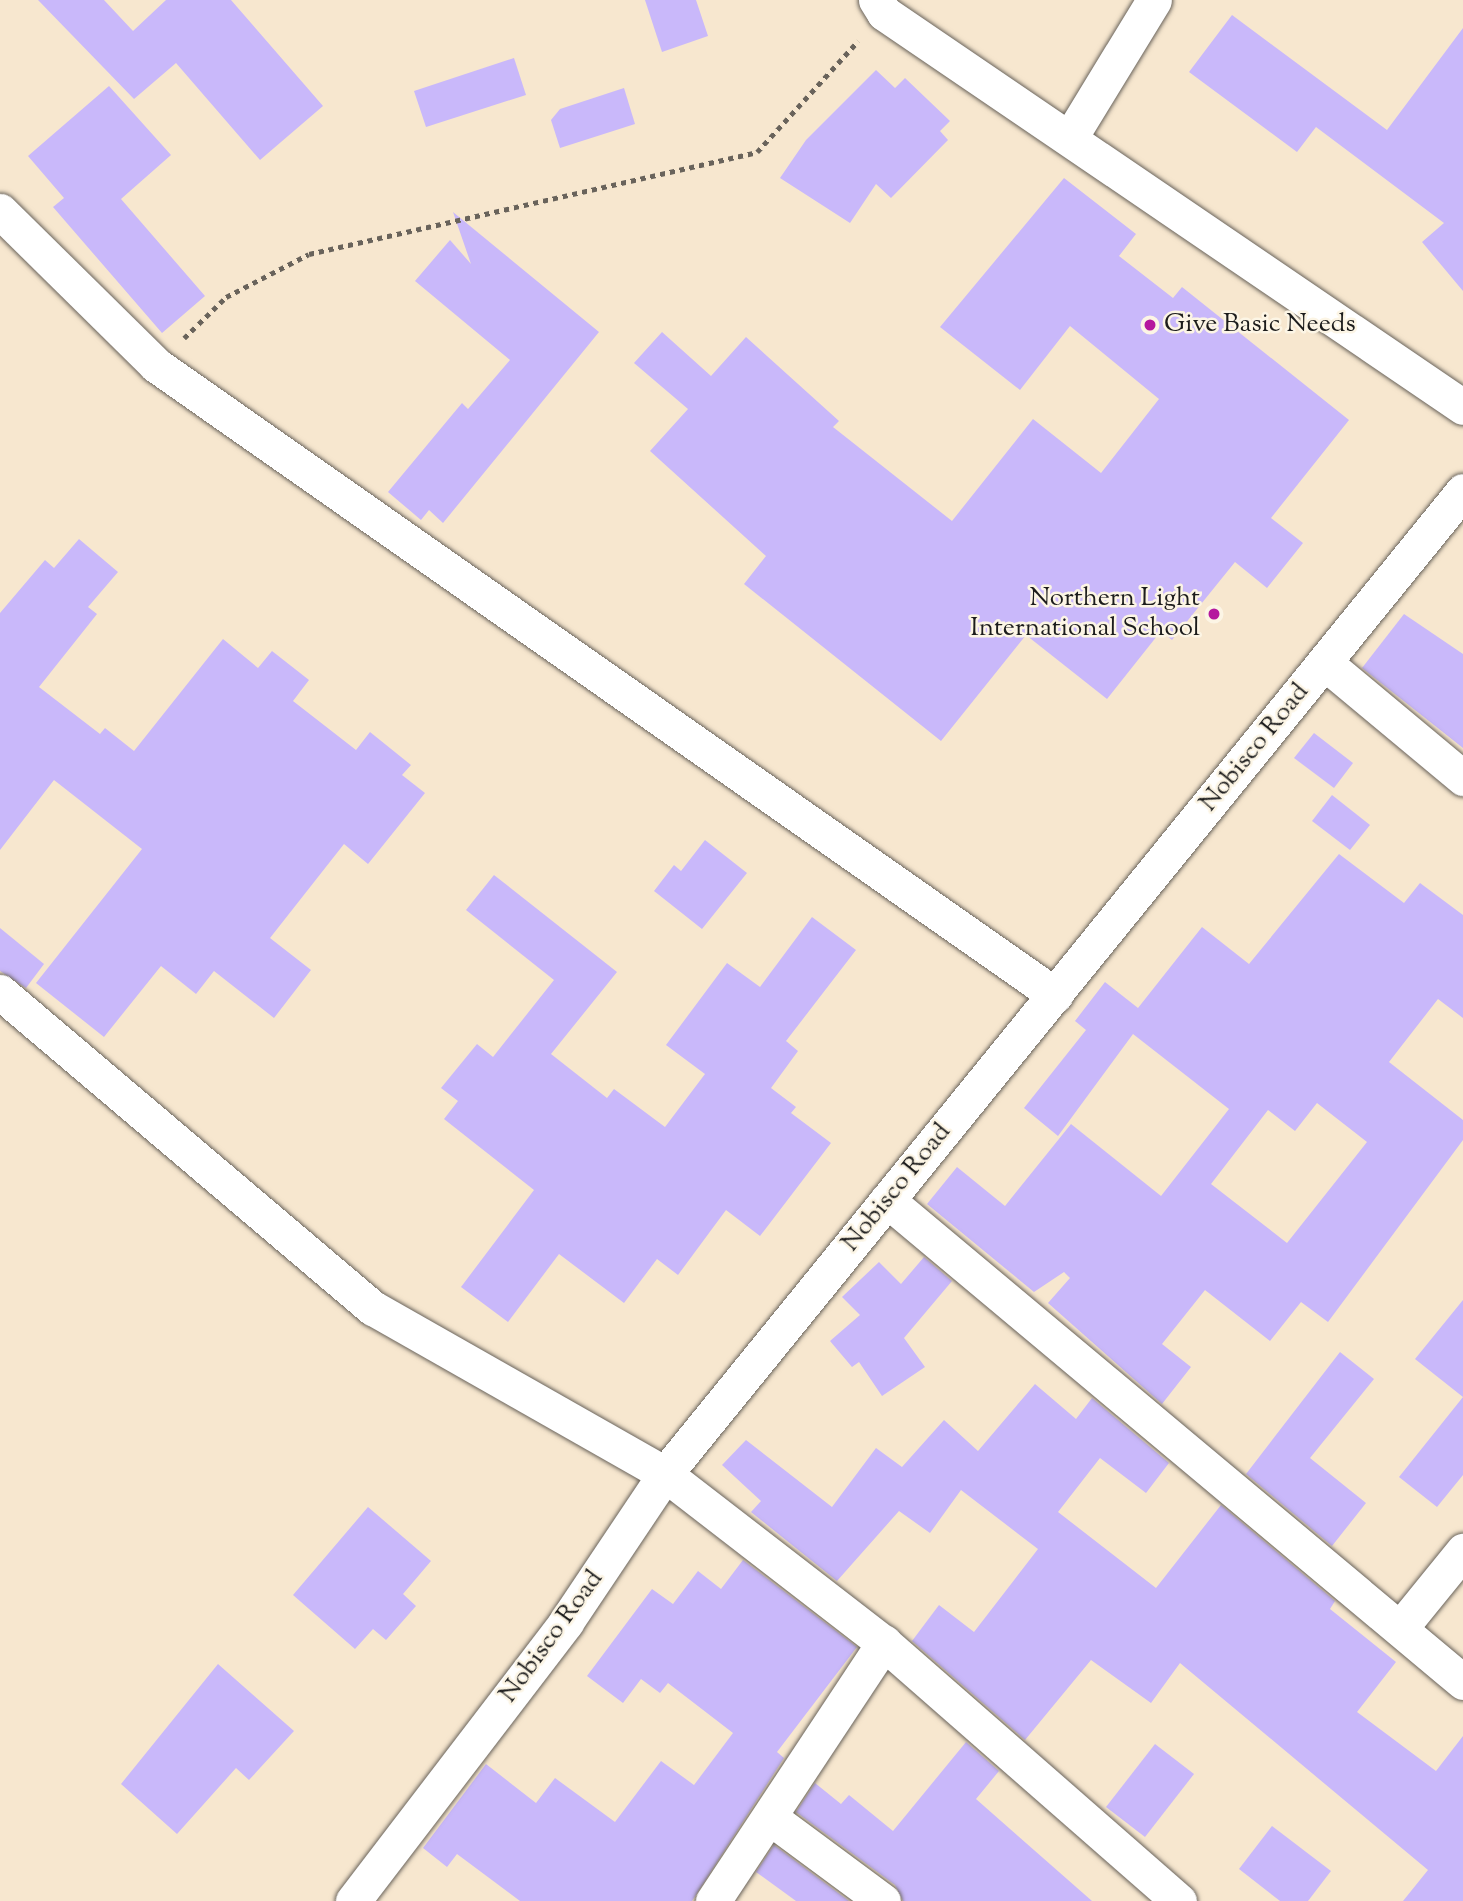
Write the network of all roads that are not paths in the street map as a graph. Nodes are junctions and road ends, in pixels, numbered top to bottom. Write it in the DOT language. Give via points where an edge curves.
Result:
graph roads {
  1 [pos="1154,0"];
  2 [pos="880,6"];
  3 [pos="1072,136"];
  4 [pos="0,211"];
  5 [pos="1463,407"];
  6 [pos="1463,491"];
  7 [pos="1325,663"];
  8 [pos="1463,778"];
  9 [pos="0,992"];
  10 [pos="1055,995"];
  11 [pos="887,1200"];
  12 [pos="665,1474"];
  13 [pos="1463,1551"];
  14 [pos="1402,1626"];
  15 [pos="884,1643"];
  16 [pos="1463,1682"];
  17 [pos="772,1819"];
  18 [pos="353,1901"];
  19 [pos="713,1901"];
  20 [pos="883,1901"];
  21 [pos="1179,1901"];
  1 -- 3 [label="street"];
  2 -- 3 [label="street"];
  3 -- 5 [label="street"];
  4 -- 10 [label="street" via="156,365"];
  6 -- 7 [label="street, Nobisco Road"];
  7 -- 8 [label="street"];
  7 -- 10 [label="street, Nobisco Road"];
  9 -- 12 [label="street" via="373,1308"];
  10 -- 11 [label="street, Nobisco Road"];
  11 -- 12 [label="street, Nobisco Road"];
  11 -- 14 [label="street"];
  12 -- 15 [label="street"];
  12 -- 18 [label="street, Nobisco Road" via="566,1622"];
  13 -- 14 [label="street"];
  14 -- 16 [label="street"];
  15 -- 17 [label="street"];
  15 -- 21 [label="street"];
  17 -- 19 [label="street"];
  17 -- 20 [label="street"];
}
